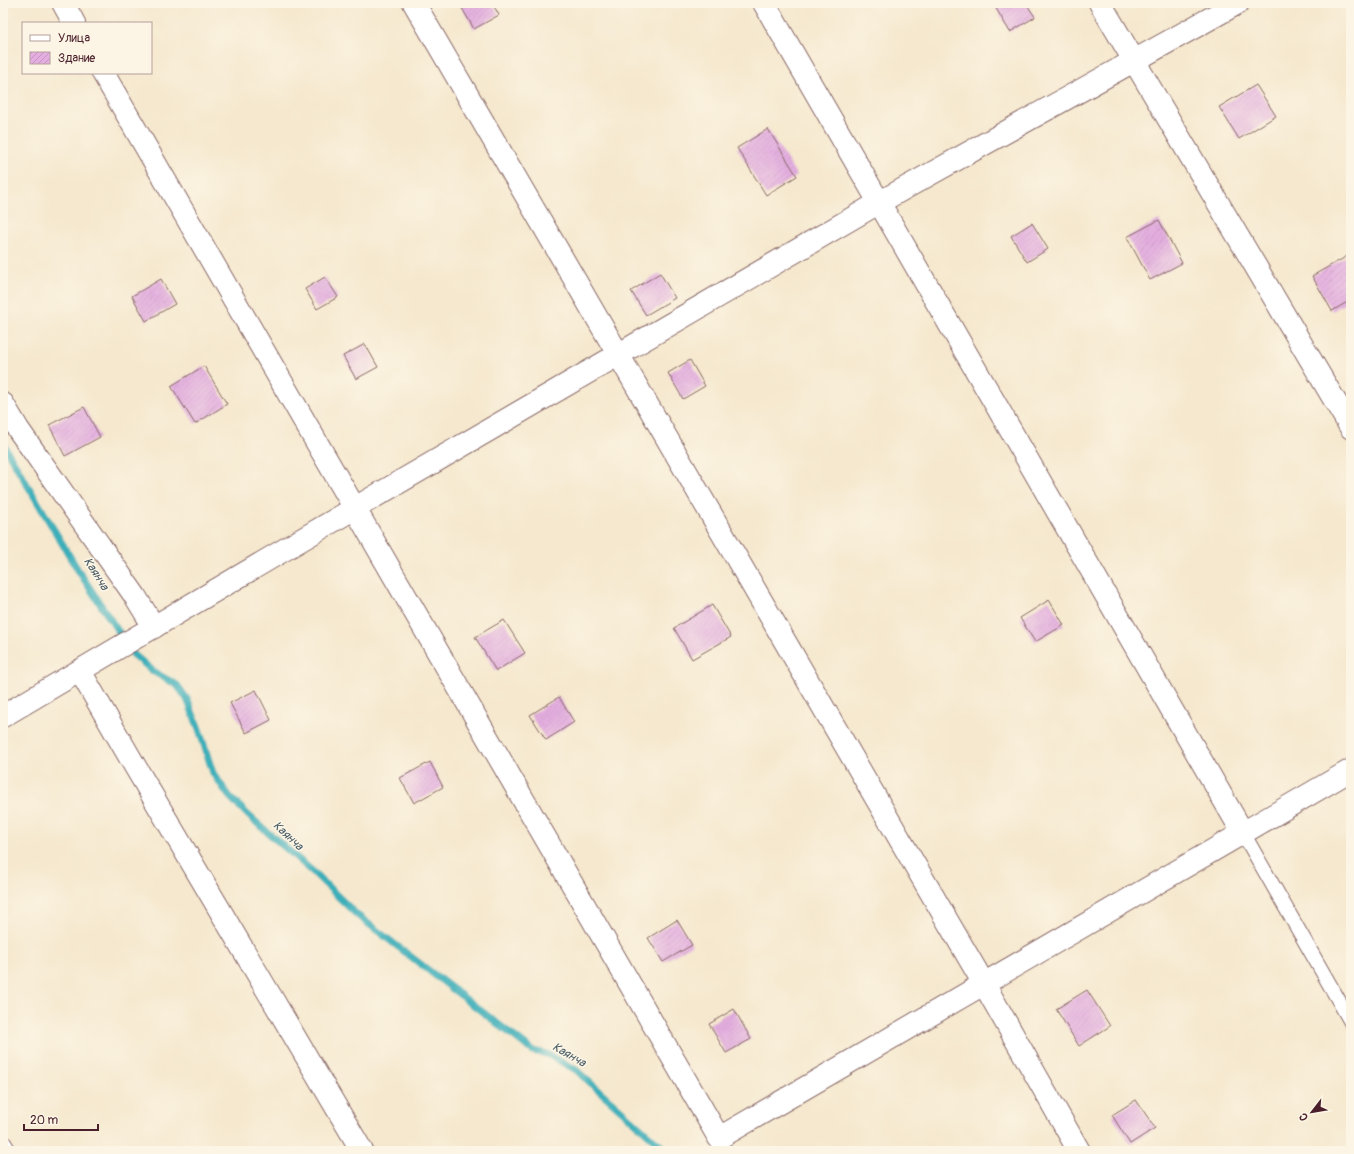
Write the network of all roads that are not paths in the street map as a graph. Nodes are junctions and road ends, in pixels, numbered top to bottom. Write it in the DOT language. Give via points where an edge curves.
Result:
graph roads {
  1 [pos="63,3"];
  2 [pos="414,3"];
  3 [pos="764,3"];
  4 [pos="1100,3"];
  5 [pos="1238,3"];
  6 [pos="73,22"];
  7 [pos="1134,61"];
  8 [pos="104,74"];
  9 [pos="880,202"];
  10 [pos="619,356"];
  11 [pos="3,404"];
  12 [pos="1351,428"];
  13 [pos="355,508"];
  14 [pos="154,627"];
  15 [pos="80,671"];
  16 [pos="3,716"];
  17 [pos="1351,770"];
  18 [pos="1243,833"];
  19 [pos="984,984"];
  20 [pos="1351,1022"];
  21 [pos="3,1141"];
  22 [pos="9,1151"];
  23 [pos="362,1151"];
  24 [pos="1079,1151"];
  1 -- 6 [label="street"];
  2 -- 10 [label="street"];
  3 -- 9 [label="street"];
  4 -- 7 [label="street"];
  5 -- 7 [label="street"];
  7 -- 9 [label="street"];
  7 -- 12 [label="street"];
  8 -- 13 [label="street"];
  9 -- 10 [label="street"];
  9 -- 18 [label="street"];
  10 -- 13 [label="street"];
  10 -- 19 [label="street"];
  11 -- 14 [label="street"];
  13 -- 14 [label="street"];
  13 -- 19 [label="street" via="719,1138"];
  14 -- 15 [label="street"];
  15 -- 16 [label="street"];
  15 -- 23 [label="street"];
  17 -- 18 [label="street"];
  18 -- 19 [label="street"];
  18 -- 20 [label="lane"];
  19 -- 24 [label="street"];
  21 -- 22 [label="lane"];
}
